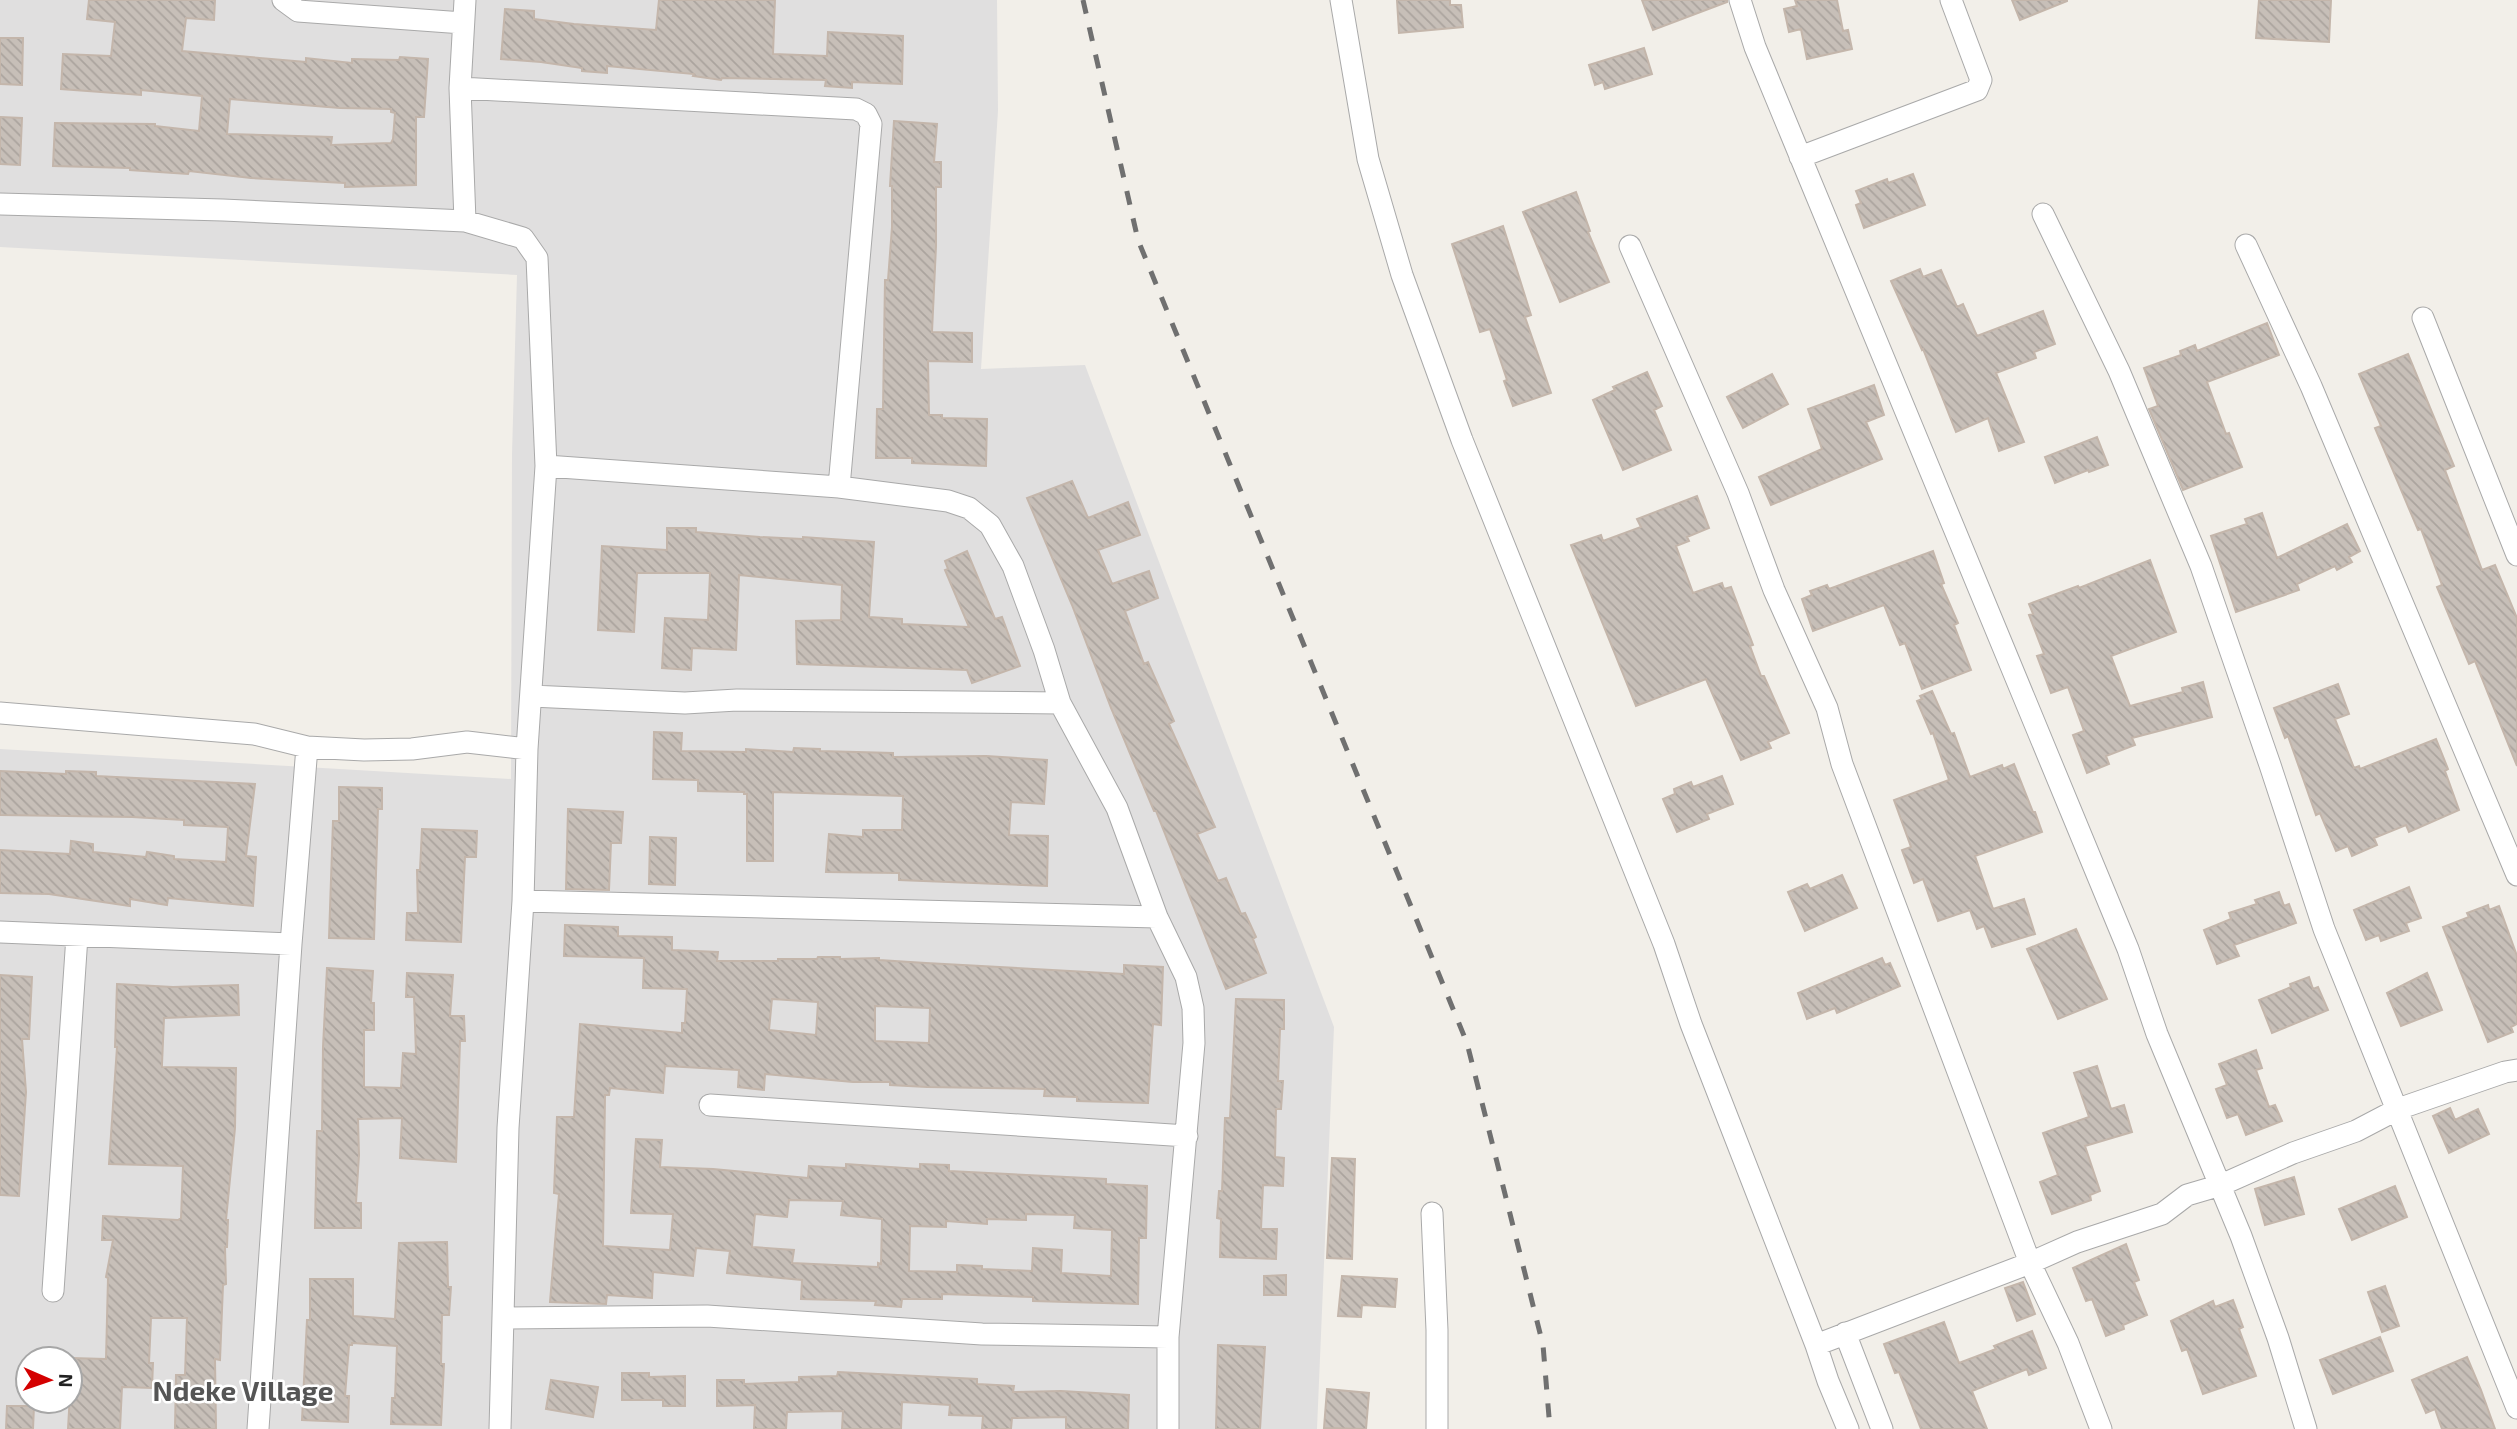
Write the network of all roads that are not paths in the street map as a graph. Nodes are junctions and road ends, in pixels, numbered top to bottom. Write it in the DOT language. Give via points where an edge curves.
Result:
graph roads {
  1 [pos="283,0"];
  2 [pos="464,0"];
  3 [pos="1340,0"];
  4 [pos="1740,0"];
  5 [pos="1951,0"];
  6 [pos="463,23"];
  7 [pos="460,88"];
  8 [pos="1800,157"];
  9 [pos="0,204"];
  10 [pos="2043,214"];
  11 [pos="465,221"];
  12 [pos="1630,246"];
  13 [pos="2246,246"];
  14 [pos="2423,318"];
  15 [pos="546,466"];
  16 [pos="839,487"];
  17 [pos="2517,555"];
  18 [pos="531,696"];
  19 [pos="1060,703"];
  20 [pos="0,713"];
  21 [pos="307,747"];
  22 [pos="527,749"];
  23 [pos="2517,875"];
  24 [pos="523,901"];
  25 [pos="1157,917"];
  26 [pos="0,932"];
  27 [pos="77,936"];
  28 [pos="291,944"];
  29 [pos="2517,1070"];
  30 [pos="710,1105"];
  31 [pos="2398,1109"];
  32 [pos="1187,1136"];
  33 [pos="2221,1185"];
  34 [pos="1432,1213"];
  35 [pos="2030,1263"];
  36 [pos="53,1291"];
  37 [pos="504,1318"];
  38 [pos="1845,1333"];
  39 [pos="1168,1337"];
  40 [pos="1816,1345"];
  41 [pos="2517,1408"];
  42 [pos="258,1429"];
  43 [pos="500,1429"];
  44 [pos="1168,1429"];
  45 [pos="1437,1429"];
  46 [pos="1848,1429"];
  47 [pos="1882,1429"];
  48 [pos="2101,1429"];
  49 [pos="2306,1429"];
  1 -- 6 [label="street" via="298,11"];
  2 -- 6 [label="street"];
  3 -- 40 [label="street" via="1368,159 1402,275 1462,440 1664,944 1690,1024"];
  4 -- 8 [label="street"];
  5 -- 8 [label="street" via="1981,80 1978,90"];
  6 -- 7 [label="street"];
  7 -- 11 [label="street"];
  7 -- 16 [label="street" via="856,109 866,114 871,124"];
  8 -- 33 [label="street"];
  9 -- 11 [label="street"];
  10 -- 31 [label="street" via="2119,371 2201,566 2324,929"];
  11 -- 15 [label="street" via="523,238 537,258"];
  12 -- 35 [label="street" via="1827,708 1842,764"];
  13 -- 23 [label="street" via="2311,386"];
  14 -- 17 [label="street"];
  15 -- 16 [label="street"];
  15 -- 18 [label="street"];
  16 -- 19 [label="street" via="948,501 969,508 990,525 1013,566"];
  18 -- 19 [label="street" via="685,703"];
  18 -- 22 [label="street"];
  19 -- 25 [label="street" via="1117,808"];
  20 -- 21 [label="street" via="254,734"];
  21 -- 22 [label="street" via="412,749 467,743"];
  21 -- 28 [label="street"];
  22 -- 24 [label="street"];
  24 -- 25 [label="street"];
  24 -- 37 [label="street" via="508,1128"];
  25 -- 32 [label="street" via="1186,977 1193,1008"];
  26 -- 27 [label="street"];
  27 -- 28 [label="street"];
  27 -- 36 [label="street"];
  28 -- 42 [label="street"];
  29 -- 31 [label="street"];
  30 -- 32 [label="street"];
  31 -- 33 [label="street" via="2356,1131"];
  31 -- 41 [label="street"];
  32 -- 39 [label="street"];
  33 -- 35 [label="street" via="2187,1195 2162,1214"];
  33 -- 49 [label="street"];
  34 -- 45 [label="street"];
  35 -- 38 [label="street"];
  35 -- 48 [label="street"];
  37 -- 39 [label="street" via="707,1316 982,1334"];
  37 -- 43 [label="street"];
  38 -- 40 [label="street"];
  38 -- 47 [label="street"];
  39 -- 44 [label="street"];
  40 -- 46 [label="street"];
}
